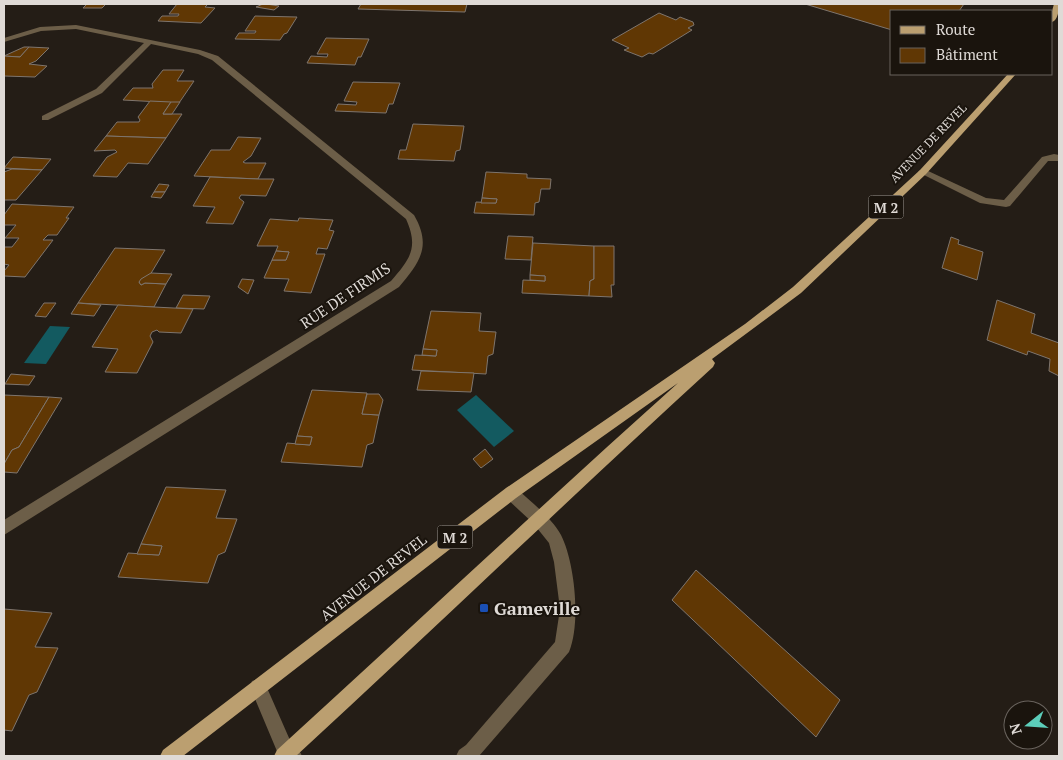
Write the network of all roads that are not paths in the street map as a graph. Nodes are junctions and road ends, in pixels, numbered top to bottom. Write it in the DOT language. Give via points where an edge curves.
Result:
graph roads {
  1 [pos="1058,4"];
  2 [pos="1053,17"];
  3 [pos="4,40"];
  4 [pos="149,42"];
  5 [pos="1011,75"];
  6 [pos="45,118"];
  7 [pos="1059,158"];
  8 [pos="923,172"];
  9 [pos="749,327"];
  10 [pos="511,494"];
  11 [pos="538,518"];
  12 [pos="4,528"];
  13 [pos="258,687"];
  14 [pos="288,755"];
  15 [pos="169,756"];
  16 [pos="465,756"];
  1 -- 2 [label="main road"];
  3 -- 4 [label="street, RUE DE FIRMIS" via="40,28 76,27"];
  4 -- 6 [label="street" via="100,91"];
  4 -- 12 [label="street, RUE DE FIRMIS" via="215,58 410,217 418,232 419,249 411,266 395,284"];
  5 -- 8 [label="main road, AVENUE DE REVEL / M 2"];
  7 -- 8 [label="street" via="1045,159 1006,204 984,201"];
  8 -- 9 [label="main road, AVENUE DE REVEL / M 2" via="797,290"];
  9 -- 10 [label="main road, AVENUE DE REVEL / M 2"];
  9 -- 11 [label="main road, AVENUE DE REVEL / M 2"];
  10 -- 11 [label="street"];
  10 -- 13 [label="main road, AVENUE DE REVEL / M 2"];
  11 -- 14 [label="main road, AVENUE DE REVEL / M 2"];
  11 -- 16 [label="street" via="555,539 562,562 568,609 563,646"];
  13 -- 14 [label="street"];
  13 -- 15 [label="main road, AVENUE DE REVEL / M 2"];
}
